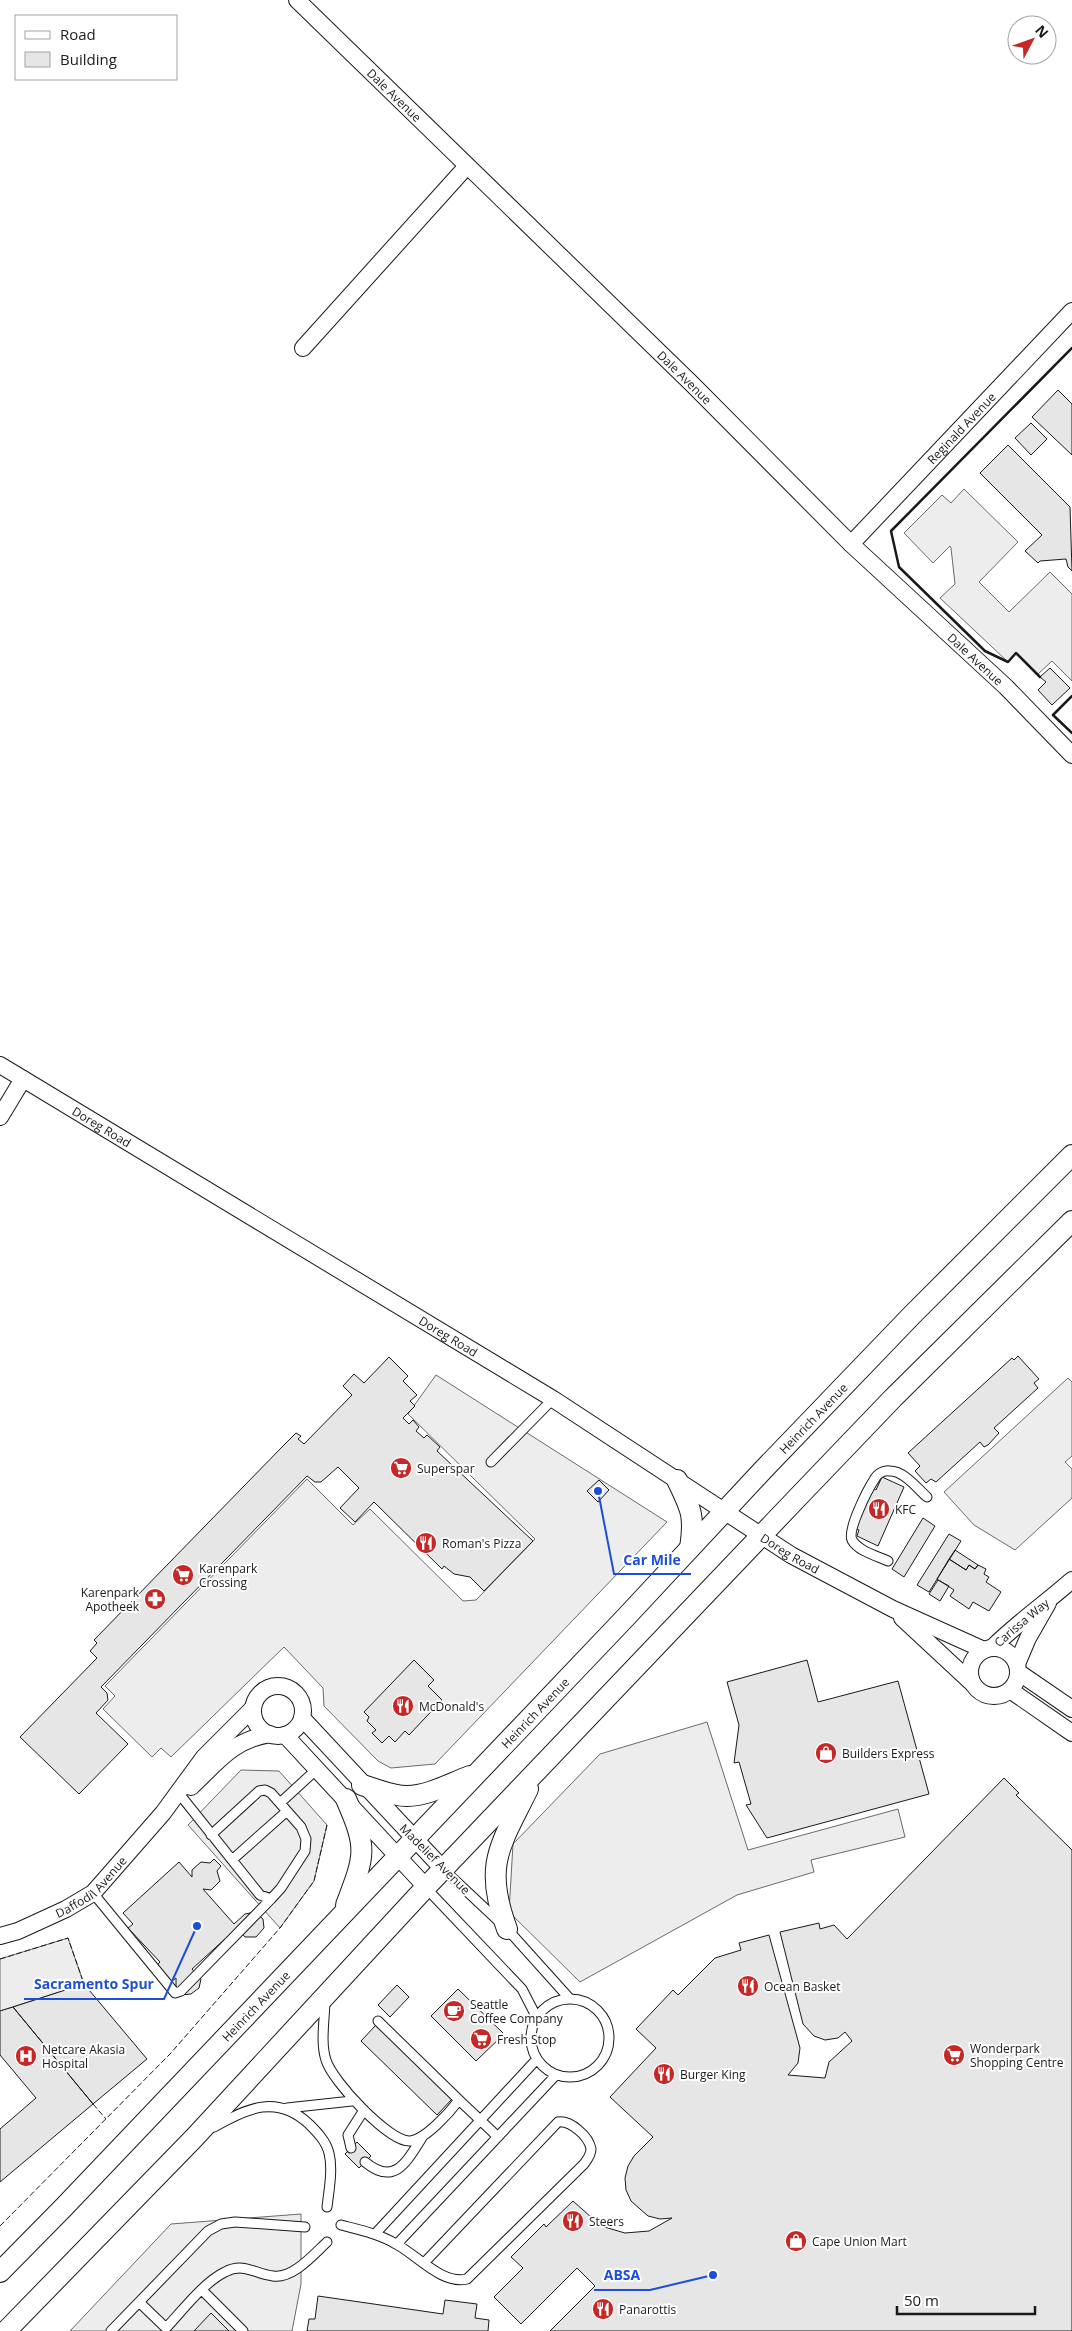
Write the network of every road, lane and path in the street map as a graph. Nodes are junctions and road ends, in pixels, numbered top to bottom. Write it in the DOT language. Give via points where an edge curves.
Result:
graph roads {
  1 [pos="297,0"];
  2 [pos="467,166"];
  3 [pos="1072,311"];
  4 [pos="303,348"];
  5 [pos="851,544"];
  6 [pos="1072,755"];
  7 [pos="0,1065"];
  8 [pos="23,1079"];
  9 [pos="0,1116"];
  10 [pos="1072,1155"];
  11 [pos="1072,1221"];
  12 [pos="552,1399"];
  13 [pos="491,1462"];
  14 [pos="677,1480"];
  15 [pos="927,1497"];
  16 [pos="724,1512"];
  17 [pos="761,1537"];
  18 [pos="690,1548"];
  19 [pos="888,1561"];
  20 [pos="1072,1580"];
  21 [pos="1052,1598"];
  22 [pos="893,1609"];
  23 [pos="988,1649"];
  24 [pos="1018,1668"];
  25 [pos="973,1684"];
  26 [pos="1010,1690"];
  27 [pos="254,1708"];
  28 [pos="1072,1709"];
  29 [pos="302,1718"];
  30 [pos="1072,1733"];
  31 [pos="277,1734"];
  32 [pos="318,1769"];
  33 [pos="538,1770"];
  34 [pos="476,1774"];
  35 [pos="362,1785"];
  36 [pos="180,1796"];
  37 [pos="346,1799"];
  38 [pos="280,1803"];
  39 [pos="287,1811"];
  40 [pos="162,1813"];
  41 [pos="211,1834"];
  42 [pos="414,1839"];
  43 [pos="397,1858"];
  44 [pos="232,1860"];
  45 [pos="443,1869"];
  46 [pos="426,1888"];
  47 [pos="93,1894"];
  48 [pos="271,1899"];
  49 [pos="342,1914"];
  50 [pos="507,1929"];
  51 [pos="0,1936"];
  52 [pos="326,1996"];
  53 [pos="570,1999"];
  54 [pos="537,2018"];
  55 [pos="378,2021"];
  56 [pos="537,2059"];
  57 [pos="556,2075"];
  58 [pos="459,2100"];
  59 [pos="352,2101"];
  60 [pos="287,2108"];
  61 [pos="364,2110"];
  62 [pos="480,2120"];
  63 [pos="424,2135"];
  64 [pos="498,2137"];
  65 [pos="194,2138"];
  66 [pos="351,2148"];
  67 [pos="365,2162"];
  68 [pos="327,2207"];
  69 [pos="341,2225"];
  70 [pos="305,2227"];
  71 [pos="376,2234"];
  72 [pos="327,2242"];
  73 [pos="397,2244"];
  74 [pos="424,2264"];
  75 [pos="0,2272"];
  76 [pos="202,2291"];
  77 [pos="139,2302"];
  78 [pos="113,2330"];
  79 [pos="167,2330"];
  80 [pos="6,2331"];
  81 [pos="244,2331"];
  1 -- 2 [label="street, Dale Avenue"];
  2 -- 4 [label="street"];
  2 -- 5 [label="street, Dale Avenue"];
  3 -- 5 [label="street, Reginald Avenue"];
  5 -- 6 [label="street, Dale Avenue" via="1006,687"];
  7 -- 8 [label="street, Doreg Road"];
  8 -- 9 [label="street"];
  8 -- 12 [label="street, Doreg Road"];
  10 -- 16 [label="street, Heinrich Avenue" via="912,1315"];
  11 -- 17 [label="street" via="893,1398"];
  12 -- 13 [label="lane"];
  12 -- 14 [label="street, Doreg Road"];
  14 -- 16 [label="street, Doreg Road"];
  14 -- 18 [label="street" via="694,1523"];
  15 -- 19 [label="lane" via="891,1470 874,1479 850,1530 852,1540 859,1547"];
  16 -- 17 [label="street, Doreg Road"];
  16 -- 18 [label="street, Heinrich Avenue"];
  17 -- 22 [label="street, Doreg Road"];
  17 -- 33 [label="street"];
  18 -- 34 [label="street, Heinrich Avenue"];
  20 -- 21 [label="street, Carissa Way"];
  21 -- 23 [label="street, Carissa Way"];
  21 -- 24 [label="street, Carissa Way" via="1028,1638"];
  22 -- 23 [label="street, Doreg Road"];
  22 -- 25 [label="street, Doreg Road"];
  23 -- 24 [label="street, Doreg Road" via="1007,1652"];
  23 -- 25 [label="street" via="977,1654 970,1668"];
  24 -- 26 [label="street" via="1017,1679"];
  24 -- 28 [label="street, Doreg Road"];
  25 -- 26 [label="street, Doreg Road" via="984,1694 992,1696 1000,1696"];
  26 -- 30 [label="street"];
  27 -- 29 [label="street, Daffodil Avenue" via="255,1701 266,1689 282,1686 290,1689 301,1701"];
  27 -- 31 [label="street" via="257,1724"];
  27 -- 40 [label="street, Daffodil Avenue" via="204,1757"];
  29 -- 31 [label="street" via="292,1731"];
  29 -- 35 [label="street, Madelief Avenue"];
  31 -- 32 [label="street, Madelief Avenue"];
  31 -- 36 [label="street, Daffodil Avenue" via="254,1736 239,1742"];
  32 -- 37 [label="street, Madelief Avenue"];
  32 -- 38 [label="lane"];
  33 -- 45 [label="street"];
  33 -- 50 [label="street" via="496,1859 495,1892"];
  34 -- 35 [label="street" via="408,1796"];
  34 -- 42 [label="street, Heinrich Avenue"];
  35 -- 42 [label="street, Madelief Avenue"];
  36 -- 40 [label="street, Daffodil Avenue"];
  36 -- 41 [label="lane"];
  37 -- 43 [label="street, Madelief Avenue"];
  37 -- 49 [label="street" via="363,1848 360,1868"];
  38 -- 39 [label="lane"];
  38 -- 41 [label="lane" via="271,1793 259,1791"];
  39 -- 44 [label="lane"];
  39 -- 48 [label="lane" via="301,1827 306,1839 305,1851"];
  40 -- 47 [label="street, Daffodil Avenue"];
  41 -- 44 [label="lane"];
  42 -- 43 [label="street, Heinrich Avenue"];
  42 -- 45 [label="street, Madelief Avenue"];
  43 -- 46 [label="street, Madelief Avenue"];
  43 -- 49 [label="street, Heinrich Avenue"];
  44 -- 48 [label="lane" via="260,1895"];
  45 -- 46 [label="street"];
  45 -- 50 [label="lane, Madelief Avenue"];
  46 -- 52 [label="street"];
  46 -- 54 [label="lane, Madelief Avenue" via="522,1989"];
  47 -- 48 [label="lane" via="172,1989 179,1993"];
  47 -- 51 [label="street, Daffodil Avenue" via="18,1931"];
  49 -- 75 [label="street, Heinrich Avenue"];
  50 -- 53 [label="lane, Madelief Avenue"];
  52 -- 59 [label="lane" via="326,2062"];
  52 -- 65 [label="street"];
  53 -- 54 [label="lane" via="546,2008"];
  53 -- 57 [label="lane" via="582,2000 603,2017 609,2042 600,2064 591,2072 568,2078"];
  54 -- 56 [label="lane" via="531,2037"];
  55 -- 58 [label="lane"];
  56 -- 57 [label="lane"];
  56 -- 62 [label="lane"];
  57 -- 64 [label="lane"];
  58 -- 62 [label="lane"];
  58 -- 63 [label="lane"];
  59 -- 60 [label="lane"];
  59 -- 61 [label="lane"];
  60 -- 65 [label="lane" via="251,2110"];
  60 -- 68 [label="lane" via="313,2128 329,2153"];
  61 -- 63 [label="lane" via="399,2139 412,2141"];
  61 -- 66 [label="lane" via="348,2135"];
  62 -- 64 [label="lane"];
  62 -- 71 [label="lane"];
  63 -- 67 [label="lane" via="396,2172 376,2172"];
  64 -- 73 [label="lane"];
  65 -- 80 [label="street"];
  69 -- 71 [label="lane"];
  70 -- 77 [label="lane" via="221,2224 208,2231"];
  71 -- 73 [label="lane"];
  72 -- 76 [label="lane" via="292,2271 274,2277 245,2267 235,2268 214,2278"];
  73 -- 74 [label="lane"];
  74 -- 74 [label="lane" via="558,2122 574,2126 589,2144 590,2154 584,2164 468,2279 451,2279"];
  76 -- 79 [label="lane"];
  76 -- 81 [label="lane"];
  77 -- 78 [label="lane"];
  77 -- 79 [label="lane"];
}
